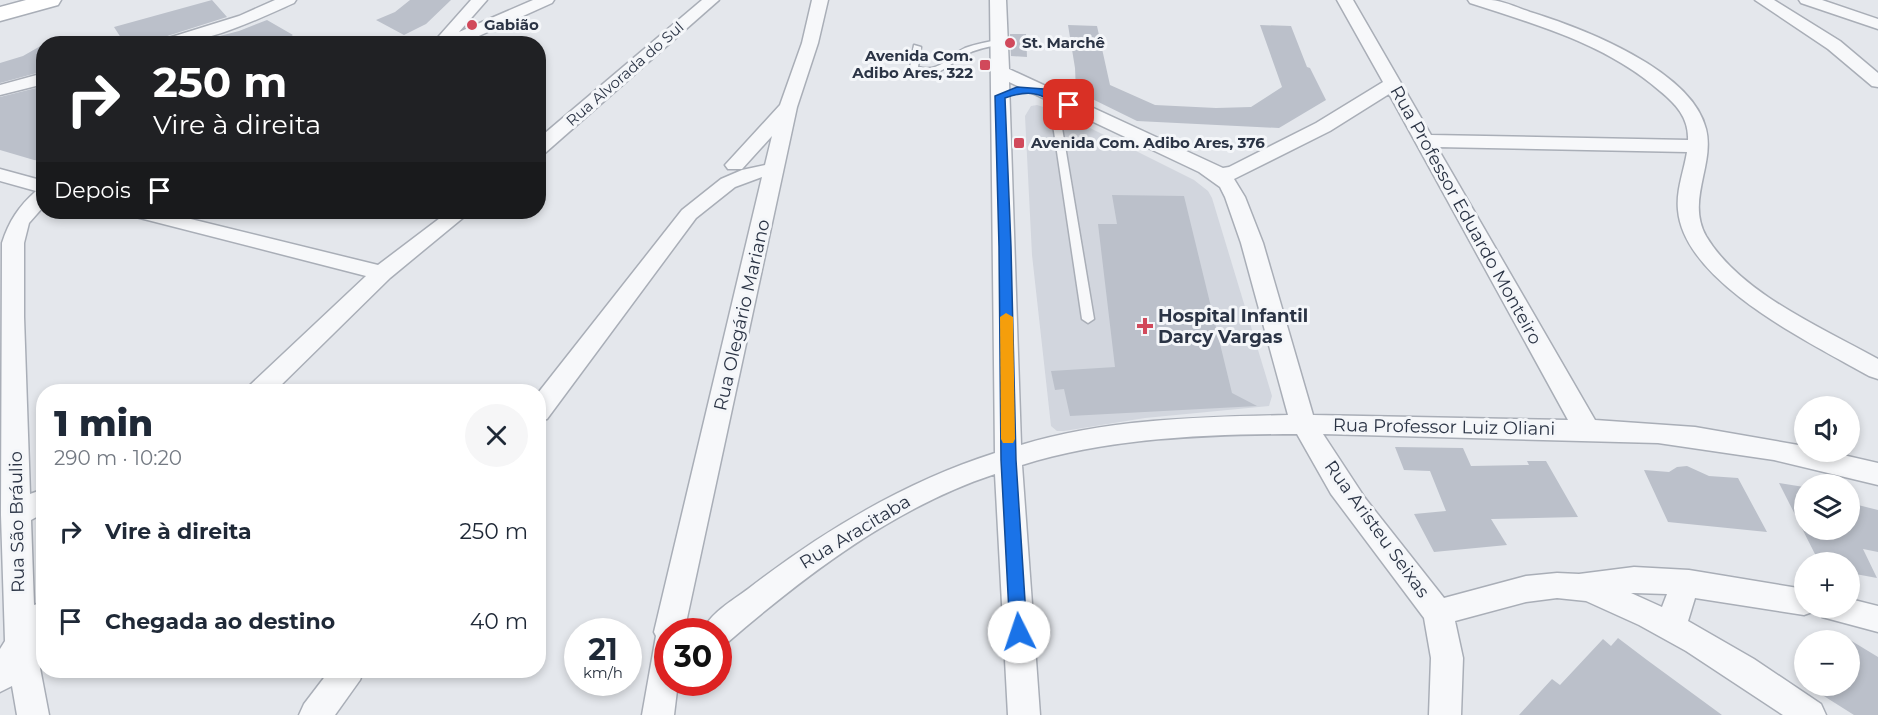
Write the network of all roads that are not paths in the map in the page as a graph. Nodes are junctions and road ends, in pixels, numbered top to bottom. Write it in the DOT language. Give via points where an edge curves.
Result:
graph roads {
  1 [pos="50,0"];
  2 [pos="288,0"];
  3 [pos="546,0"];
  4 [pos="711,0"];
  5 [pos="820,0"];
  6 [pos="998,0"];
  7 [pos="1345,0"];
  8 [pos="1476,0"];
  9 [pos="1763,0"];
  10 [pos="1807,0"];
  11 [pos="475,4"];
  12 [pos="519,12"];
  13 [pos="0,14"];
  14 [pos="1878,24"];
  15 [pos="193,36"];
  16 [pos="447,36"];
  17 [pos="464,36"];
  18 [pos="998,42"];
  19 [pos="917,47"];
  20 [pos="999,71"];
  21 [pos="36,80"];
  22 [pos="1878,82"];
  23 [pos="1392,84"];
  24 [pos="0,90"];
  25 [pos="1047,94"];
  26 [pos="1000,96"];
  27 [pos="788,107"];
  28 [pos="1425,141"];
  29 [pos="546,142"];
  30 [pos="1697,146"];
  31 [pos="777,159"];
  32 [pos="735,165"];
  33 [pos="0,175"];
  34 [pos="1233,177"];
  35 [pos="36,185"];
  36 [pos="714,190"];
  37 [pos="36,202"];
  38 [pos="167,219"];
  39 [pos="451,219"];
  40 [pos="382,273"];
  41 [pos="1088,319"];
  42 [pos="1878,370"];
  43 [pos="266,384"];
  44 [pos="546,402"];
  45 [pos="1304,424"];
  46 [pos="1587,430"];
  47 [pos="1008,460"];
  48 [pos="1878,474"];
  49 [pos="36,504"];
  50 [pos="15,515"];
  51 [pos="1689,583"];
  52 [pos="1575,586"];
  53 [pos="1794,600"];
  54 [pos="1440,611"];
  55 [pos="1860,615"];
  56 [pos="672,618"];
  57 [pos="732,619"];
  58 [pos="1878,619"];
  59 [pos="36,623"];
  60 [pos="1672,625"];
  61 [pos="10,649"];
  62 [pos="0,677"];
  63 [pos="342,678"];
  64 [pos="661,696"];
  65 [pos="33,715"];
  66 [pos="315,715"];
  67 [pos="658,715"];
  68 [pos="1024,715"];
  69 [pos="1445,715"];
  70 [pos="1810,715"];
  1 -- 13 [label="main road"];
  2 -- 15 [label="street"];
  3 -- 12 [label="street"];
  4 -- 29 [label="street, Rua Alvorada do Sul"];
  5 -- 27 [label="street, Rua Olegário Mariano"];
  6 -- 18 [label="street"];
  7 -- 23 [label="street, Rua Professor Eduardo Monteiro"];
  8 -- 30 [label="street" via="1578,34 1635,62 1684,103 1694,117"];
  9 -- 22 [label="street" via="1834,45"];
  10 -- 14 [label="street"];
  11 -- 12 [label="street" via="494,13"];
  11 -- 16 [label="street"];
  12 -- 17 [label="street"];
  18 -- 19 [label="lane" via="962,53 945,69 931,72 914,68"];
  18 -- 20 [label="street"];
  20 -- 25 [label="street"];
  20 -- 26 [label="street"];
  21 -- 24 [label="street"];
  23 -- 28 [label="street, Rua Professor Eduardo Monteiro"];
  23 -- 34 [label="street"];
  25 -- 26 [label="street" via="1017,90"];
  25 -- 34 [label="street"];
  25 -- 41 [label="lane"];
  26 -- 47 [label="street"];
  27 -- 31 [label="street, Rua Olegário Mariano"];
  27 -- 32 [label="street"];
  28 -- 30 [label="street"];
  28 -- 46 [label="street, Rua Professor Eduardo Monteiro"];
  30 -- 42 [label="street" via="1689,182 1688,214 1708,254 1758,299"];
  31 -- 32 [label="street" via="756,154"];
  31 -- 36 [label="street"];
  31 -- 56 [label="street, Rua Olegário Mariano"];
  32 -- 36 [label="street" via="721,177"];
  33 -- 35 [label="street"];
  34 -- 45 [label="street, Rua Aristeu Seixas"];
  36 -- 44 [label="street" via="689,214"];
  37 -- 50 [label="street, Rua São Bráulio" via="19,223 13,243"];
  38 -- 40 [label="street"];
  39 -- 40 [label="street"];
  40 -- 43 [label="street"];
  45 -- 46 [label="street, Rua Professor Luiz Oliani"];
  45 -- 47 [label="street, Rua Professor Luiz Oliani" via="1141,433"];
  45 -- 54 [label="street, Rua Aristeu Seixas" via="1355,504"];
  46 -- 48 [label="street, Rua Professor Luiz Oliani" via="1664,433 1756,445"];
  47 -- 57 [label="street, Rua Aracitaba" via="968,472 892,506 819,551"];
  47 -- 68 [label="street"];
  49 -- 50 [label="street"];
  50 -- 61 [label="street, Rua São Bráulio"];
  51 -- 52 [label="street" via="1634,580"];
  51 -- 53 [label="street"];
  51 -- 60 [label="street" via="1680,595"];
  52 -- 54 [label="street" via="1518,592"];
  52 -- 60 [label="street"];
  54 -- 69 [label="street" via="1447,657"];
  55 -- 58 [label="street"];
  59 -- 61 [label="street"];
  60 -- 70 [label="street"];
  61 -- 62 [label="street"];
  61 -- 65 [label="street, Rua São Bráulio"];
  63 -- 66 [label="street"];
  64 -- 67 [label="street"];
}
